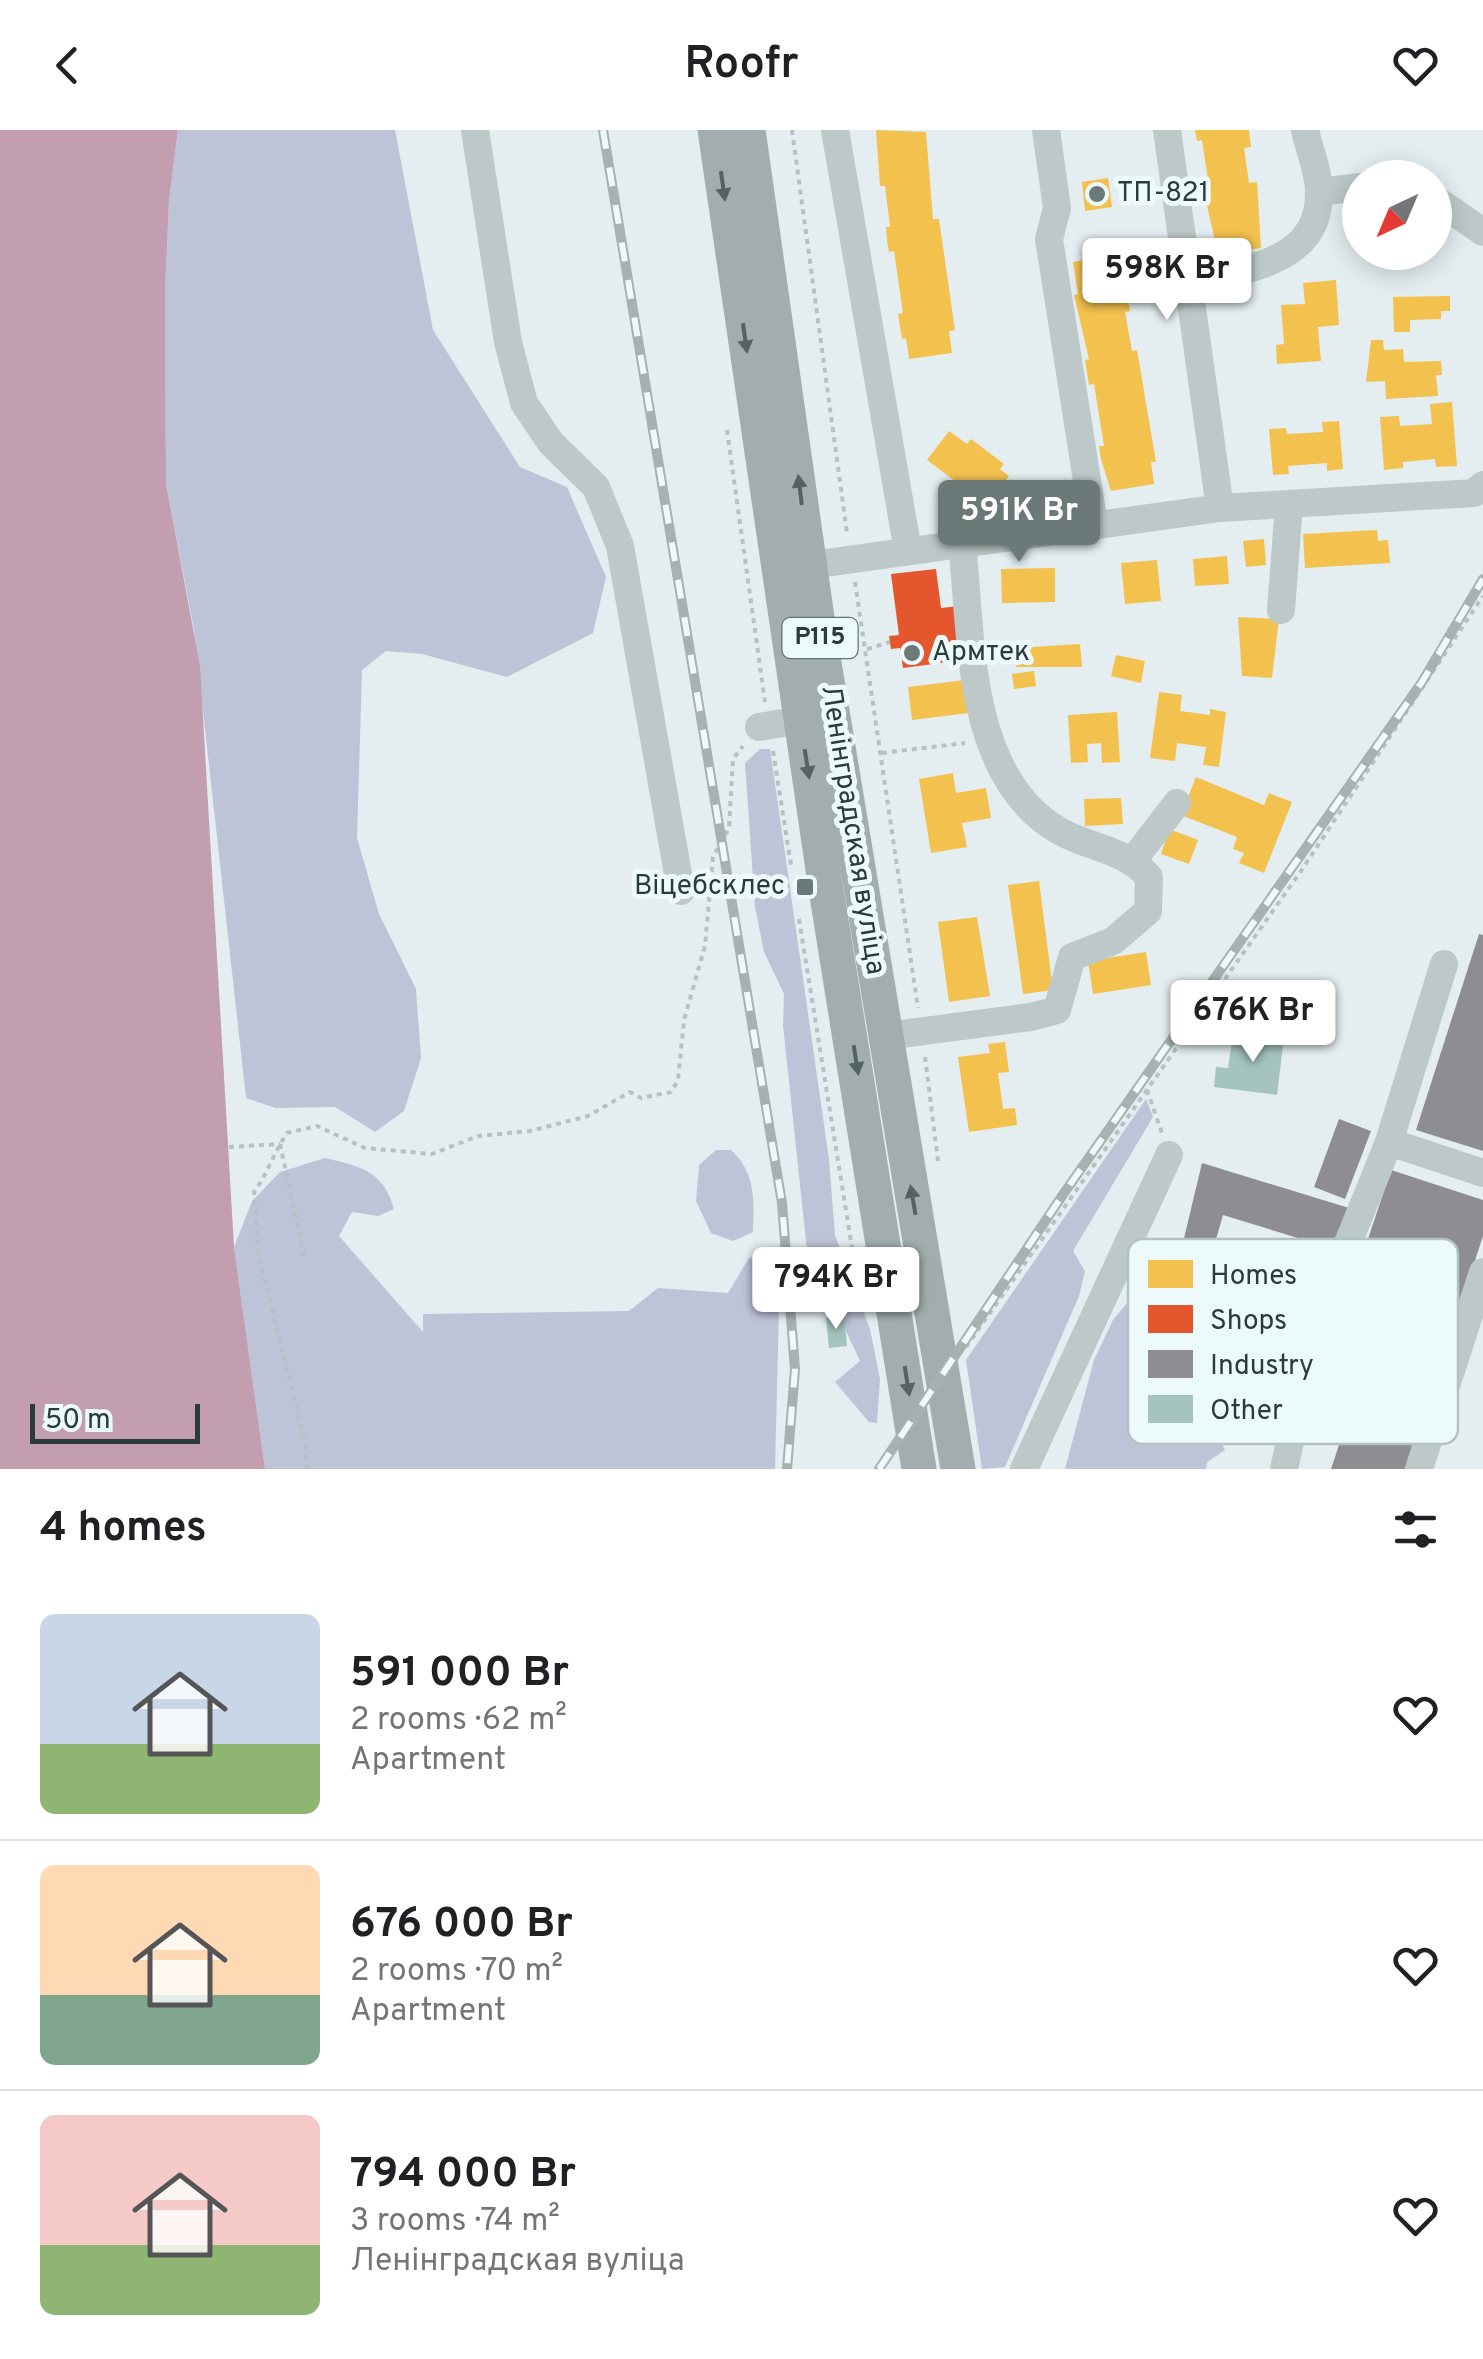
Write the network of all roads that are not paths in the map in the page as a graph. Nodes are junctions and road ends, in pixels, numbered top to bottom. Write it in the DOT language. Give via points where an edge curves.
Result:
graph roads {
  1 [pos="476,130"];
  2 [pos="715,130"];
  3 [pos="748,130"];
  4 [pos="835,130"];
  5 [pos="1046,130"];
  6 [pos="1167,130"];
  7 [pos="1304,130"];
  8 [pos="1342,189"];
  9 [pos="1319,192"];
  10 [pos="1452,211"];
  11 [pos="1483,232"];
  12 [pos="748,240"];
  13 [pos="1191,284"];
  14 [pos="1483,485"];
  15 [pos="1289,504"];
  16 [pos="1220,508"];
  17 [pos="1094,526"];
  18 [pos="962,544"];
  19 [pos="908,551"];
  20 [pos="794,567"];
  21 [pos="1280,610"];
  22 [pos="801,720"];
  23 [pos="759,727"];
  24 [pos="1176,803"];
  25 [pos="1134,859"];
  26 [pos="681,891"];
  27 [pos="1444,964"];
  28 [pos="886,1036"];
  29 [pos="1389,1142"];
  30 [pos="1169,1155"];
  31 [pos="1483,1173"];
  32 [pos="1131,1239"];
  33 [pos="1350,1239"];
  34 [pos="1128,1245"];
  35 [pos="1121,1260"];
  36 [pos="1128,1262"];
  37 [pos="1483,1272"];
  38 [pos="1458,1349"];
  39 [pos="1290,1444"];
  40 [pos="1427,1444"];
  41 [pos="919,1469"];
  42 [pos="958,1469"];
  43 [pos="1024,1469"];
  44 [pos="1284,1469"];
  45 [pos="1419,1469"];
  1 -- 26 [label="street" via="508,342 524,403 551,443 596,487 620,546"];
  2 -- 12 [label="main road, Ленінградская вуліца / Р115, one-way"];
  3 -- 12 [label="main road, Ленінградская вуліца / Р115"];
  4 -- 19 [label="street"];
  5 -- 17 [label="street" via="1057,208 1049,238"];
  6 -- 13 [label="street"];
  7 -- 9 [label="street"];
  8 -- 9 [label="street"];
  9 -- 13 [label="street" via="1310,232 1285,258"];
  10 -- 11 [label="street"];
  12 -- 20 [label="main road, Ленінградская вуліца / Р115"];
  13 -- 16 [label="street"];
  14 -- 15 [label="street" via="1474,493"];
  15 -- 16 [label="street"];
  15 -- 21 [label="street"];
  16 -- 17 [label="street"];
  17 -- 18 [label="street"];
  18 -- 19 [label="street"];
  18 -- 25 [label="street" via="978,679 1007,785 1052,828"];
  19 -- 20 [label="street"];
  20 -- 22 [label="main road, Ленінградская вуліца / Р115"];
  20 -- 28 [label="main road, Ленінградская вуліца / Р115"];
  22 -- 23 [label="street"];
  22 -- 41 [label="main road, Ленінградская вуліца / Р115, one-way"];
  24 -- 25 [label="street"];
  25 -- 28 [label="street" via="1149,878 1148,911 1113,941 1072,957 1056,1010"];
  27 -- 29 [label="street"];
  42 -- 28 [label="main road, Ленінградская вуліца / Р115, one-way"];
  29 -- 31 [label="street"];
  29 -- 33 [label="street"];
  30 -- 32 [label="street"];
  34 -- 35 [label="street"];
  35 -- 36 [label="street"];
  35 -- 43 [label="street"];
  37 -- 38 [label="street"];
  39 -- 44 [label="street"];
  40 -- 45 [label="street"];
}
